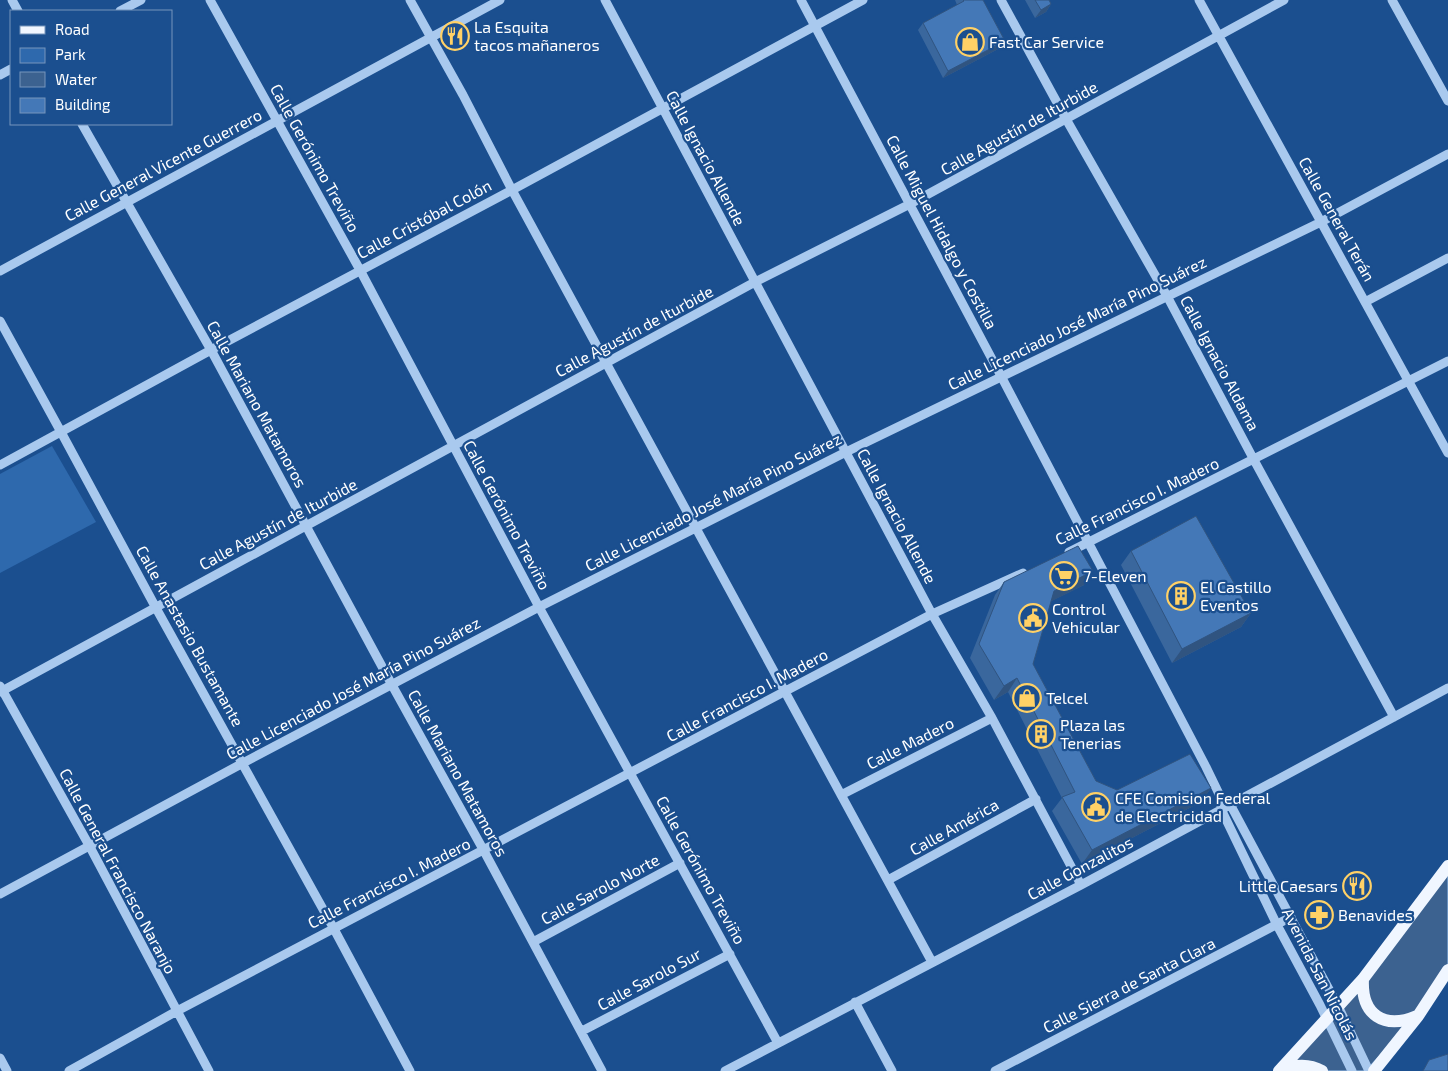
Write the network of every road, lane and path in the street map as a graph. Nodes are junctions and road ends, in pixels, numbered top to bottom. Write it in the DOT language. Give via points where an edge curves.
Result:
graph roads {
  1 [pos="141,0"];
  2 [pos="210,0"];
  3 [pos="410,0"];
  4 [pos="500,0"];
  5 [pos="605,0"];
  6 [pos="801,0"];
  7 [pos="863,0"];
  8 [pos="1001,0"];
  9 [pos="1199,0"];
  10 [pos="1284,0"];
  11 [pos="1392,0"];
  12 [pos="122,10"];
  13 [pos="815,26"];
  14 [pos="1219,36"];
  15 [pos="430,38"];
  16 [pos="1448,101"];
  17 [pos="663,108"];
  18 [pos="1066,119"];
  19 [pos="277,120"];
  20 [pos="83,125"];
  21 [pos="1448,154"];
  22 [pos="512,190"];
  23 [pos="126,201"];
  24 [pos="910,204"];
  25 [pos="1321,222"];
  26 [pos="1448,258"];
  27 [pos="360,270"];
  28 [pos="0,271"];
  29 [pos="755,282"];
  30 [pos="1167,296"];
  31 [pos="1365,302"];
  32 [pos="0,321"];
  33 [pos="211,350"];
  34 [pos="1448,361"];
  35 [pos="607,362"];
  36 [pos="1002,376"];
  37 [pos="1409,381"];
  38 [pos="61,432"];
  39 [pos="454,446"];
  40 [pos="846,452"];
  41 [pos="1448,453"];
  42 [pos="1254,460"];
  43 [pos="0,465"];
  44 [pos="307,526"];
  45 [pos="695,528"];
  46 [pos="1089,543"];
  47 [pos="1063,555"];
  48 [pos="1028,571"];
  49 [pos="539,607"];
  50 [pos="156,608"];
  51 [pos="932,614"];
  52 [pos="392,685"];
  53 [pos="1448,688"];
  54 [pos="1,689"];
  55 [pos="785,692"];
  56 [pos="1394,717"];
  57 [pos="992,718"];
  58 [pos="243,763"];
  59 [pos="630,773"];
  60 [pos="841,795"];
  61 [pos="1221,798"];
  62 [pos="1036,799"];
  63 [pos="1230,804"];
  64 [pos="1221,809"];
  65 [pos="90,847"];
  66 [pos="484,851"];
  67 [pos="680,863"];
  68 [pos="1448,866"];
  69 [pos="888,880"];
  70 [pos="1081,884"];
  71 [pos="0,894"];
  72 [pos="1291,917"];
  73 [pos="1277,925"];
  74 [pos="334,929"];
  75 [pos="533,942"];
  76 [pos="730,954"];
  77 [pos="932,962"];
  78 [pos="1448,970"];
  79 [pos="1362,984"];
  80 [pos="855,1002"];
  81 [pos="1338,1006"];
  82 [pos="177,1011"];
  83 [pos="1412,1018"];
  84 [pos="1330,1024"];
  85 [pos="582,1031"];
  86 [pos="778,1043"];
  87 [pos="0,1058"];
  88 [pos="1006,1068"];
  89 [pos="1282,1070"];
  90 [pos="1370,1070"];
  91 [pos="7,1071"];
  92 [pos="69,1071"];
  93 [pos="209,1071"];
  94 [pos="410,1071"];
  95 [pos="602,1071"];
  96 [pos="725,1071"];
  97 [pos="892,1071"];
  98 [pos="995,1071"];
  99 [pos="1322,1071"];
  100 [pos="1352,1071"];
  1 -- 12 [label="street"];
  2 -- 19 [label="street, Calle Gerónimo Treviño"];
  3 -- 15 [label="street"];
  4 -- 15 [label="street, Calle General Vicente Guerrero"];
  5 -- 17 [label="street, Calle Ignacio Allende"];
  6 -- 13 [label="street, Calle Miguel Hidalgo y Costilla"];
  7 -- 13 [label="street, Calle Cristóbal Colón"];
  8 -- 18 [label="street, Calle Ignacio Aldama"];
  9 -- 14 [label="street, Calle General Terán"];
  10 -- 14 [label="street, Calle Agustín de Iturbide"];
  11 -- 16 [label="street"];
  13 -- 17 [label="street, Calle Cristóbal Colón"];
  13 -- 24 [label="street, Calle Miguel Hidalgo y Costilla"];
  14 -- 18 [label="street, Calle Agustín de Iturbide"];
  14 -- 25 [label="street, Calle General Terán"];
  15 -- 19 [label="street, Calle General Vicente Guerrero"];
  15 -- 22 [label="street"];
  17 -- 22 [label="street, Calle Cristóbal Colón"];
  17 -- 29 [label="street, Calle Ignacio Allende"];
  18 -- 24 [label="street, Calle Agustín de Iturbide"];
  18 -- 30 [label="street, Calle Ignacio Aldama"];
  19 -- 23 [label="street, Calle General Vicente Guerrero"];
  19 -- 27 [label="street, Calle Gerónimo Treviño"];
  20 -- 23 [label="street, Calle Mariano Matamoros"];
  21 -- 25 [label="street, Calle Licenciado José María Pino Suárez"];
  22 -- 27 [label="street, Calle Cristóbal Colón"];
  22 -- 35 [label="street"];
  23 -- 28 [label="street, Calle General Vicente Guerrero"];
  23 -- 33 [label="street, Calle Mariano Matamoros"];
  24 -- 29 [label="street, Calle Agustín de Iturbide"];
  24 -- 36 [label="street, Calle Miguel Hidalgo y Costilla"];
  25 -- 30 [label="street, Calle Licenciado José María Pino Suárez"];
  25 -- 31 [label="street, Calle General Terán"];
  26 -- 31 [label="street"];
  27 -- 33 [label="street, Calle Cristóbal Colón"];
  27 -- 39 [label="street, Calle Gerónimo Treviño"];
  29 -- 35 [label="street, Calle Agustín de Iturbide"];
  29 -- 40 [label="street, Calle Ignacio Allende"];
  30 -- 36 [label="street, Calle Licenciado José María Pino Suárez"];
  30 -- 42 [label="street, Calle Ignacio Aldama"];
  31 -- 37 [label="street, Calle General Terán"];
  32 -- 38 [label="street, Calle Anastasio Bustamante"];
  33 -- 38 [label="street, Calle Cristóbal Colón"];
  33 -- 44 [label="street, Calle Mariano Matamoros"];
  34 -- 37 [label="street, Calle Francisco I. Madero"];
  35 -- 39 [label="street, Calle Agustín de Iturbide"];
  35 -- 45 [label="street"];
  36 -- 40 [label="street, Calle Licenciado José María Pino Suárez"];
  36 -- 46 [label="street, Calle Miguel Hidalgo y Costilla"];
  37 -- 41 [label="street, Calle General Terán"];
  37 -- 42 [label="street, Calle Francisco I. Madero"];
  38 -- 43 [label="street, Calle Cristóbal Colón"];
  38 -- 50 [label="street, Calle Anastasio Bustamante"];
  39 -- 44 [label="street, Calle Agustín de Iturbide"];
  39 -- 49 [label="street, Calle Gerónimo Treviño"];
  40 -- 45 [label="street, Calle Licenciado José María Pino Suárez"];
  40 -- 51 [label="street, Calle Ignacio Allende"];
  42 -- 46 [label="street, Calle Francisco I. Madero"];
  42 -- 56 [label="street, Calle Ignacio Aldama"];
  44 -- 50 [label="street, Calle Agustín de Iturbide"];
  44 -- 52 [label="street, Calle Mariano Matamoros"];
  45 -- 49 [label="street, Calle Licenciado José María Pino Suárez"];
  45 -- 55 [label="street"];
  46 -- 47 [label="street, Calle Francisco I. Madero"];
  46 -- 61 [label="street, Calle Miguel Hidalgo y Costilla"];
  48 -- 51 [label="street, Calle Francisco I. Madero"];
  49 -- 52 [label="street, Calle Licenciado José María Pino Suárez"];
  49 -- 59 [label="street, Calle Gerónimo Treviño"];
  50 -- 54 [label="street, Calle Agustín de Iturbide"];
  50 -- 58 [label="street, Calle Anastasio Bustamante"];
  51 -- 55 [label="street, Calle Francisco I. Madero"];
  51 -- 57 [label="street, Calle Ignacio Allende"];
  52 -- 58 [label="street, Calle Licenciado José María Pino Suárez"];
  52 -- 66 [label="street, Calle Mariano Matamoros"];
  53 -- 56 [label="street, Calle Gonzalitos"];
  54 -- 65 [label="street, Calle General Francisco Naranjo"];
  55 -- 59 [label="street, Calle Francisco I. Madero"];
  55 -- 60 [label="street"];
  56 -- 63 [label="street, Calle Gonzalitos"];
  57 -- 60 [label="street, Calle Madero"];
  57 -- 62 [label="street, Calle Ignacio Allende"];
  58 -- 65 [label="street, Calle Licenciado José María Pino Suárez"];
  58 -- 74 [label="street, Calle Anastasio Bustamante"];
  59 -- 66 [label="street, Calle Francisco I. Madero"];
  59 -- 67 [label="street, Calle Gerónimo Treviño"];
  60 -- 69 [label="street"];
  61 -- 63 [label="street"];
  61 -- 64 [label="street, Calle Miguel Hidalgo y Costilla"];
  62 -- 69 [label="street, Calle América"];
  62 -- 70 [label="street, Calle Ignacio Allende"];
  63 -- 64 [label="street, Calle Gonzalitos"];
  63 -- 72 [label="street, Avenida San Nicolás"];
  64 -- 70 [label="street, Calle Gonzalitos"];
  64 -- 73 [label="street, Avenida San Nicolás"];
  65 -- 71 [label="street, Calle Licenciado José María Pino Suárez"];
  65 -- 82 [label="street, Calle General Francisco Naranjo"];
  66 -- 74 [label="street, Calle Francisco I. Madero"];
  66 -- 75 [label="street, Calle Mariano Matamoros"];
  67 -- 75 [label="street, Calle Sarolo Norte"];
  67 -- 76 [label="street, Calle Gerónimo Treviño"];
  68 -- 79 [label="main road"];
  69 -- 77 [label="street"];
  70 -- 77 [label="street, Calle Gonzalitos"];
  72 -- 73 [label="street, Calle Sierra de Santa Clara"];
  72 -- 81 [label="street, Avenida San Nicolás"];
  73 -- 84 [label="street, Avenida San Nicolás"];
  73 -- 88 [label="street, Calle Sierra de Santa Clara"];
  74 -- 82 [label="street, Calle Francisco I. Madero"];
  74 -- 94 [label="street, Calle Anastasio Bustamante"];
  75 -- 85 [label="street, Calle Mariano Matamoros"];
  76 -- 85 [label="street, Calle Sarolo Sur"];
  76 -- 86 [label="street, Calle Gerónimo Treviño"];
  77 -- 80 [label="street, Calle Gonzalitos"];
  78 -- 83 [label="main road"];
  79 -- 81 [label="main road"];
  79 -- 83 [label="main road" via="1367,1006 1377,1018 1386,1021"];
  80 -- 86 [label="street, Calle Gonzalitos"];
  80 -- 97 [label="street"];
  81 -- 84 [label="main road"];
  81 -- 90 [label="street, Avenida San Nicolás"];
  82 -- 92 [label="street, Calle Francisco I. Madero"];
  82 -- 93 [label="street, Calle General Francisco Naranjo"];
  83 -- 90 [label="main road"];
  84 -- 89 [label="main road"];
  84 -- 100 [label="street, Avenida San Nicolás"];
  85 -- 95 [label="street, Calle Mariano Matamoros"];
  86 -- 96 [label="street, Calle Gonzalitos"];
  87 -- 91 [label="street"];
  88 -- 98 [label="street, Calle Sierra de Santa Clara"];
  89 -- 99 [label="main road" via="1312,1066"];
}
